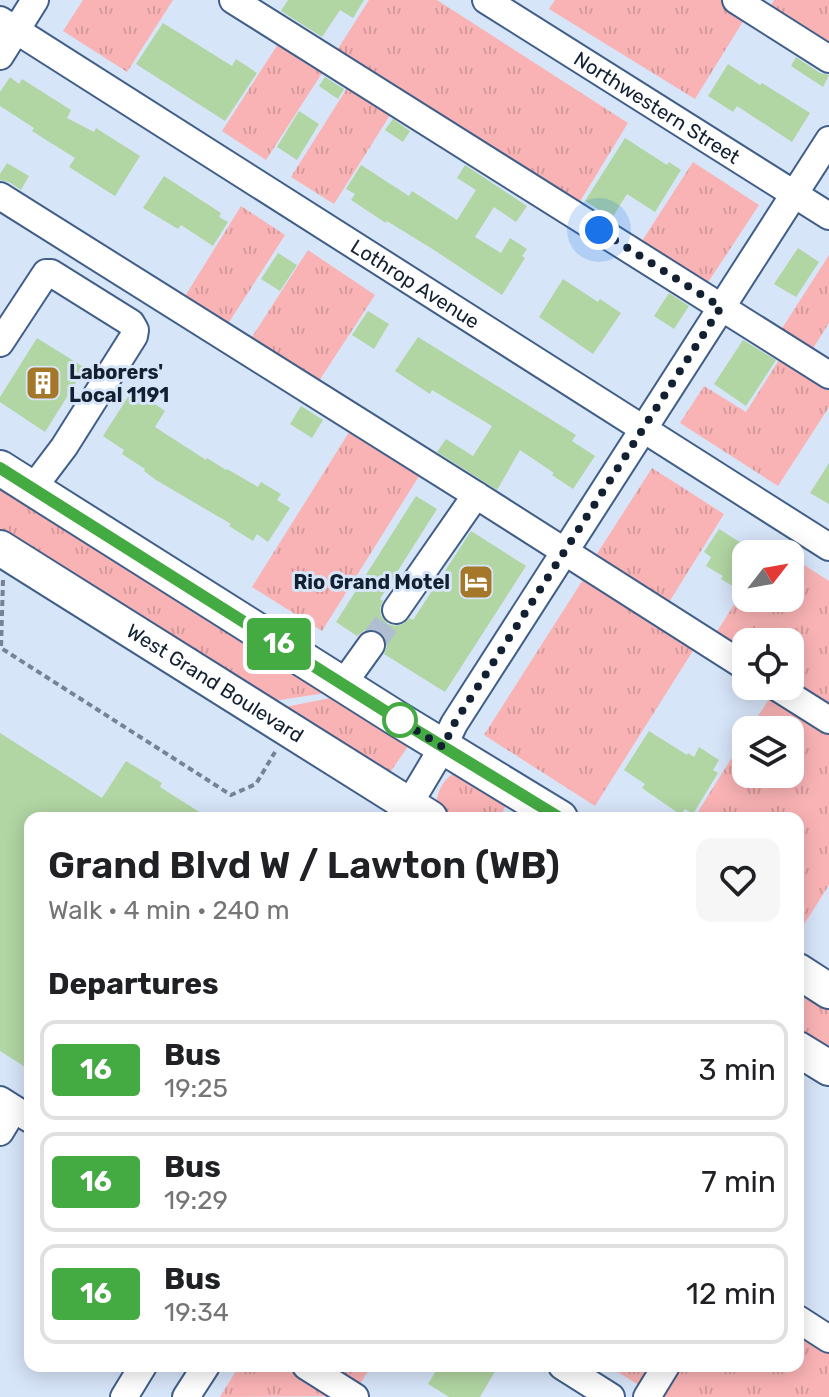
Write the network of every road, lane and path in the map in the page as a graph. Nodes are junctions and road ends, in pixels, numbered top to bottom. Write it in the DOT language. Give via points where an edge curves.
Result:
graph roads {
  1 [pos="35,0"];
  2 [pos="233,0"];
  3 [pos="486,0"];
  4 [pos="736,0"];
  5 [pos="8,25"];
  6 [pos="0,56"];
  7 [pos="829,59"];
  8 [pos="829,140"];
  9 [pos="794,194"];
  10 [pos="0,196"];
  11 [pos="829,216"];
  12 [pos="721,307"];
  13 [pos="0,343"];
  14 [pos="829,375"];
  15 [pos="643,430"];
  16 [pos="0,468"];
  17 [pos="33,488"];
  18 [pos="476,495"];
  19 [pos="829,547"];
  20 [pos="565,551"];
  21 [pos="1,562"];
  22 [pos="396,610"];
  23 [pos="371,645"];
  24 [pos="732,658"];
  25 [pos="343,684"];
  26 [pos="797,700"];
  27 [pos="829,720"];
  28 [pos="443,747"];
  29 [pos="275,752"];
  30 [pos="419,811"];
  31 [pos="548,812"];
  32 [pos="804,975"];
  33 [pos="829,991"];
  34 [pos="804,1053"];
  35 [pos="829,1068"];
  36 [pos="15,1110"];
  37 [pos="0,1132"];
  38 [pos="804,1323"];
  39 [pos="829,1339"];
  40 [pos="139,1372"];
  41 [pos="202,1372"];
  42 [pos="315,1372"];
  43 [pos="571,1372"];
  44 [pos="662,1372"];
  45 [pos="350,1396"];
  46 [pos="124,1397"];
  47 [pos="186,1397"];
  48 [pos="611,1397"];
  49 [pos="647,1397"];
  1 -- 5 [label="street"];
  2 -- 12 [label="street"];
  3 -- 9 [label="street, Northwestern Street"];
  4 -- 7 [label="street"];
  5 -- 6 [label="street"];
  5 -- 15 [label="street, Lothrop Avenue"];
  8 -- 9 [label="street"];
  9 -- 11 [label="street, Northwestern Street"];
  9 -- 12 [label="street"];
  10 -- 18 [label="street"];
  12 -- 14 [label="street"];
  12 -- 15 [label="street"];
  13 -- 17 [label="street" via="46,273 135,330"];
  15 -- 19 [label="street, Lothrop Avenue"];
  15 -- 20 [label="street"];
  16 -- 17 [label="main road"];
  17 -- 25 [label="main road"];
  18 -- 20 [label="street"];
  18 -- 22 [label="street"];
  20 -- 24 [label="street"];
  20 -- 28 [label="street"];
  21 -- 29 [label="path" via="1,648 231,795 256,784"];
  21 -- 30 [label="main road, West Grand Boulevard"];
  23 -- 25 [label="street"];
  25 -- 28 [label="main road"];
  26 -- 27 [label="street"];
  28 -- 30 [label="street"];
  28 -- 31 [label="main road"];
  32 -- 33 [label="main road"];
  34 -- 35 [label="main road"];
  36 -- 37 [label="street"];
  38 -- 39 [label="street"];
  40 -- 46 [label="street"];
  41 -- 47 [label="street"];
  42 -- 45 [label="street"];
  43 -- 48 [label="street"];
  44 -- 49 [label="street"];
}
